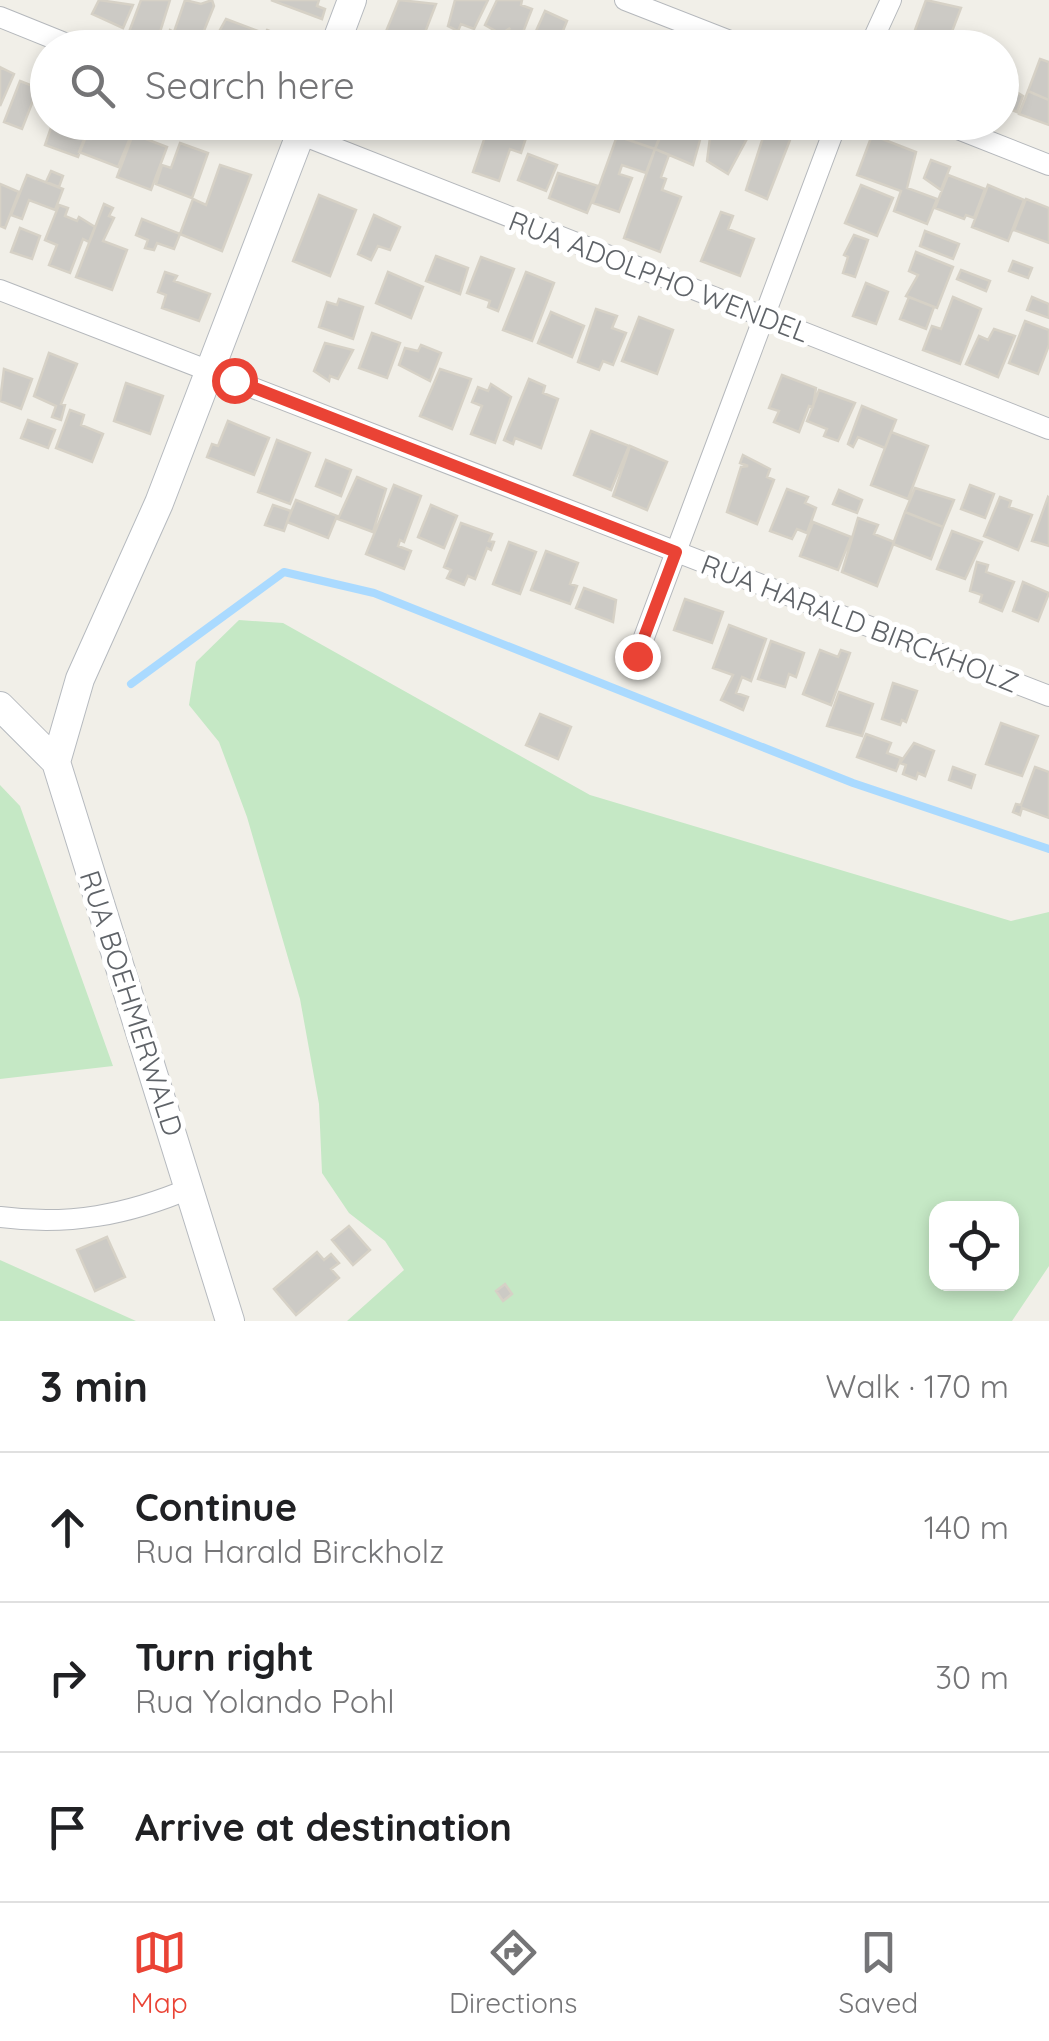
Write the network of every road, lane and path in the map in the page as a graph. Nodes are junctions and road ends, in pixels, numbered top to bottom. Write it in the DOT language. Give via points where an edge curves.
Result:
graph roads {
  1 [pos="352,0"];
  2 [pos="626,0"];
  3 [pos="891,0"];
  4 [pos="0,17"];
  5 [pos="32,30"];
  6 [pos="341,30"];
  7 [pos="702,30"];
  8 [pos="877,30"];
  9 [pos="299,140"];
  10 [pos="330,140"];
  11 [pos="830,140"];
  12 [pos="986,140"];
  13 [pos="1049,165"];
  14 [pos="0,290"];
  15 [pos="764,317"];
  16 [pos="210,371"];
  17 [pos="1049,428"];
  18 [pos="676,552"];
  19 [pos="637,656"];
  20 [pos="1049,696"];
  21 [pos="0,706"];
  22 [pos="56,762"];
  23 [pos="191,1188"];
  24 [pos="0,1217"];
  25 [pos="230,1321"];
  1 -- 6 [label="street"];
  2 -- 7 [label="street"];
  3 -- 8 [label="street"];
  4 -- 5 [label="street"];
  9 -- 16 [label="street"];
  10 -- 15 [label="street, RUA ADOLPHO WENDEL"];
  11 -- 15 [label="street"];
  12 -- 13 [label="street"];
  14 -- 16 [label="street, RUA HARALD BIRCKHOLZ"];
  15 -- 17 [label="street, RUA ADOLPHO WENDEL"];
  15 -- 18 [label="street"];
  16 -- 18 [label="street, RUA HARALD BIRCKHOLZ"];
  16 -- 22 [label="street" via="80,679"];
  18 -- 19 [label="street"];
  18 -- 20 [label="street, RUA HARALD BIRCKHOLZ"];
  21 -- 22 [label="street, RUA BOEHMERWALD"];
  22 -- 23 [label="street, RUA BOEHMERWALD"];
  23 -- 24 [label="street" via="104,1218"];
  23 -- 25 [label="street, RUA BOEHMERWALD"];
}
